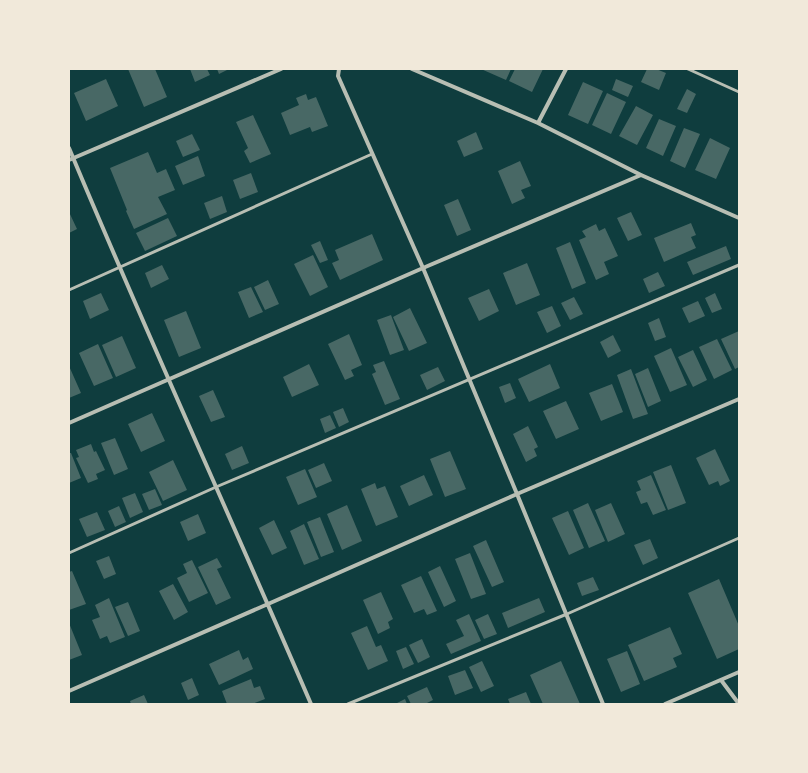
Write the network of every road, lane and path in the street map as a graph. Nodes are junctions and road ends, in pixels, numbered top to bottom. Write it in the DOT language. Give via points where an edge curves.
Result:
graph roads {
  1 [pos="281,69"];
  2 [pos="339,69"];
  3 [pos="412,69"];
  4 [pos="566,69"];
  5 [pos="688,69"];
  6 [pos="697,71"];
  7 [pos="739,92"];
  8 [pos="538,123"];
  9 [pos="69,148"];
  10 [pos="372,154"];
  11 [pos="71,159"];
  12 [pos="641,175"];
  13 [pos="739,218"];
  14 [pos="739,264"];
  15 [pos="120,268"];
  16 [pos="423,268"];
  17 [pos="69,290"];
  18 [pos="469,378"];
  19 [pos="168,380"];
  20 [pos="739,399"];
  21 [pos="69,423"];
  22 [pos="216,487"];
  23 [pos="517,494"];
  24 [pos="739,538"];
  25 [pos="69,553"];
  26 [pos="268,604"];
  27 [pos="567,614"];
  28 [pos="739,672"];
  29 [pos="721,680"];
  30 [pos="69,691"];
  31 [pos="311,704"];
  32 [pos="348,704"];
  33 [pos="603,704"];
  34 [pos="665,704"];
  35 [pos="739,704"];
  1 -- 11 [label="street"];
  2 -- 10 [label="street" via="338,76"];
  3 -- 8 [label="street"];
  4 -- 8 [label="street"];
  5 -- 6 [label="lane"];
  6 -- 7 [label="lane"];
  8 -- 12 [label="street"];
  9 -- 11 [label="street"];
  10 -- 15 [label="lane"];
  10 -- 16 [label="street"];
  11 -- 15 [label="street"];
  12 -- 13 [label="street"];
  12 -- 16 [label="street"];
  14 -- 18 [label="lane"];
  15 -- 17 [label="lane"];
  15 -- 19 [label="street"];
  16 -- 18 [label="street"];
  16 -- 19 [label="street"];
  18 -- 22 [label="lane"];
  18 -- 23 [label="street"];
  19 -- 21 [label="street"];
  19 -- 22 [label="street"];
  20 -- 23 [label="street"];
  22 -- 25 [label="lane"];
  22 -- 26 [label="street"];
  23 -- 26 [label="street"];
  23 -- 27 [label="street"];
  24 -- 27 [label="lane"];
  26 -- 30 [label="street"];
  26 -- 31 [label="street"];
  27 -- 32 [label="lane"];
  27 -- 33 [label="street"];
  28 -- 29 [label="street"];
  29 -- 34 [label="street"];
  29 -- 35 [label="street"];
}
